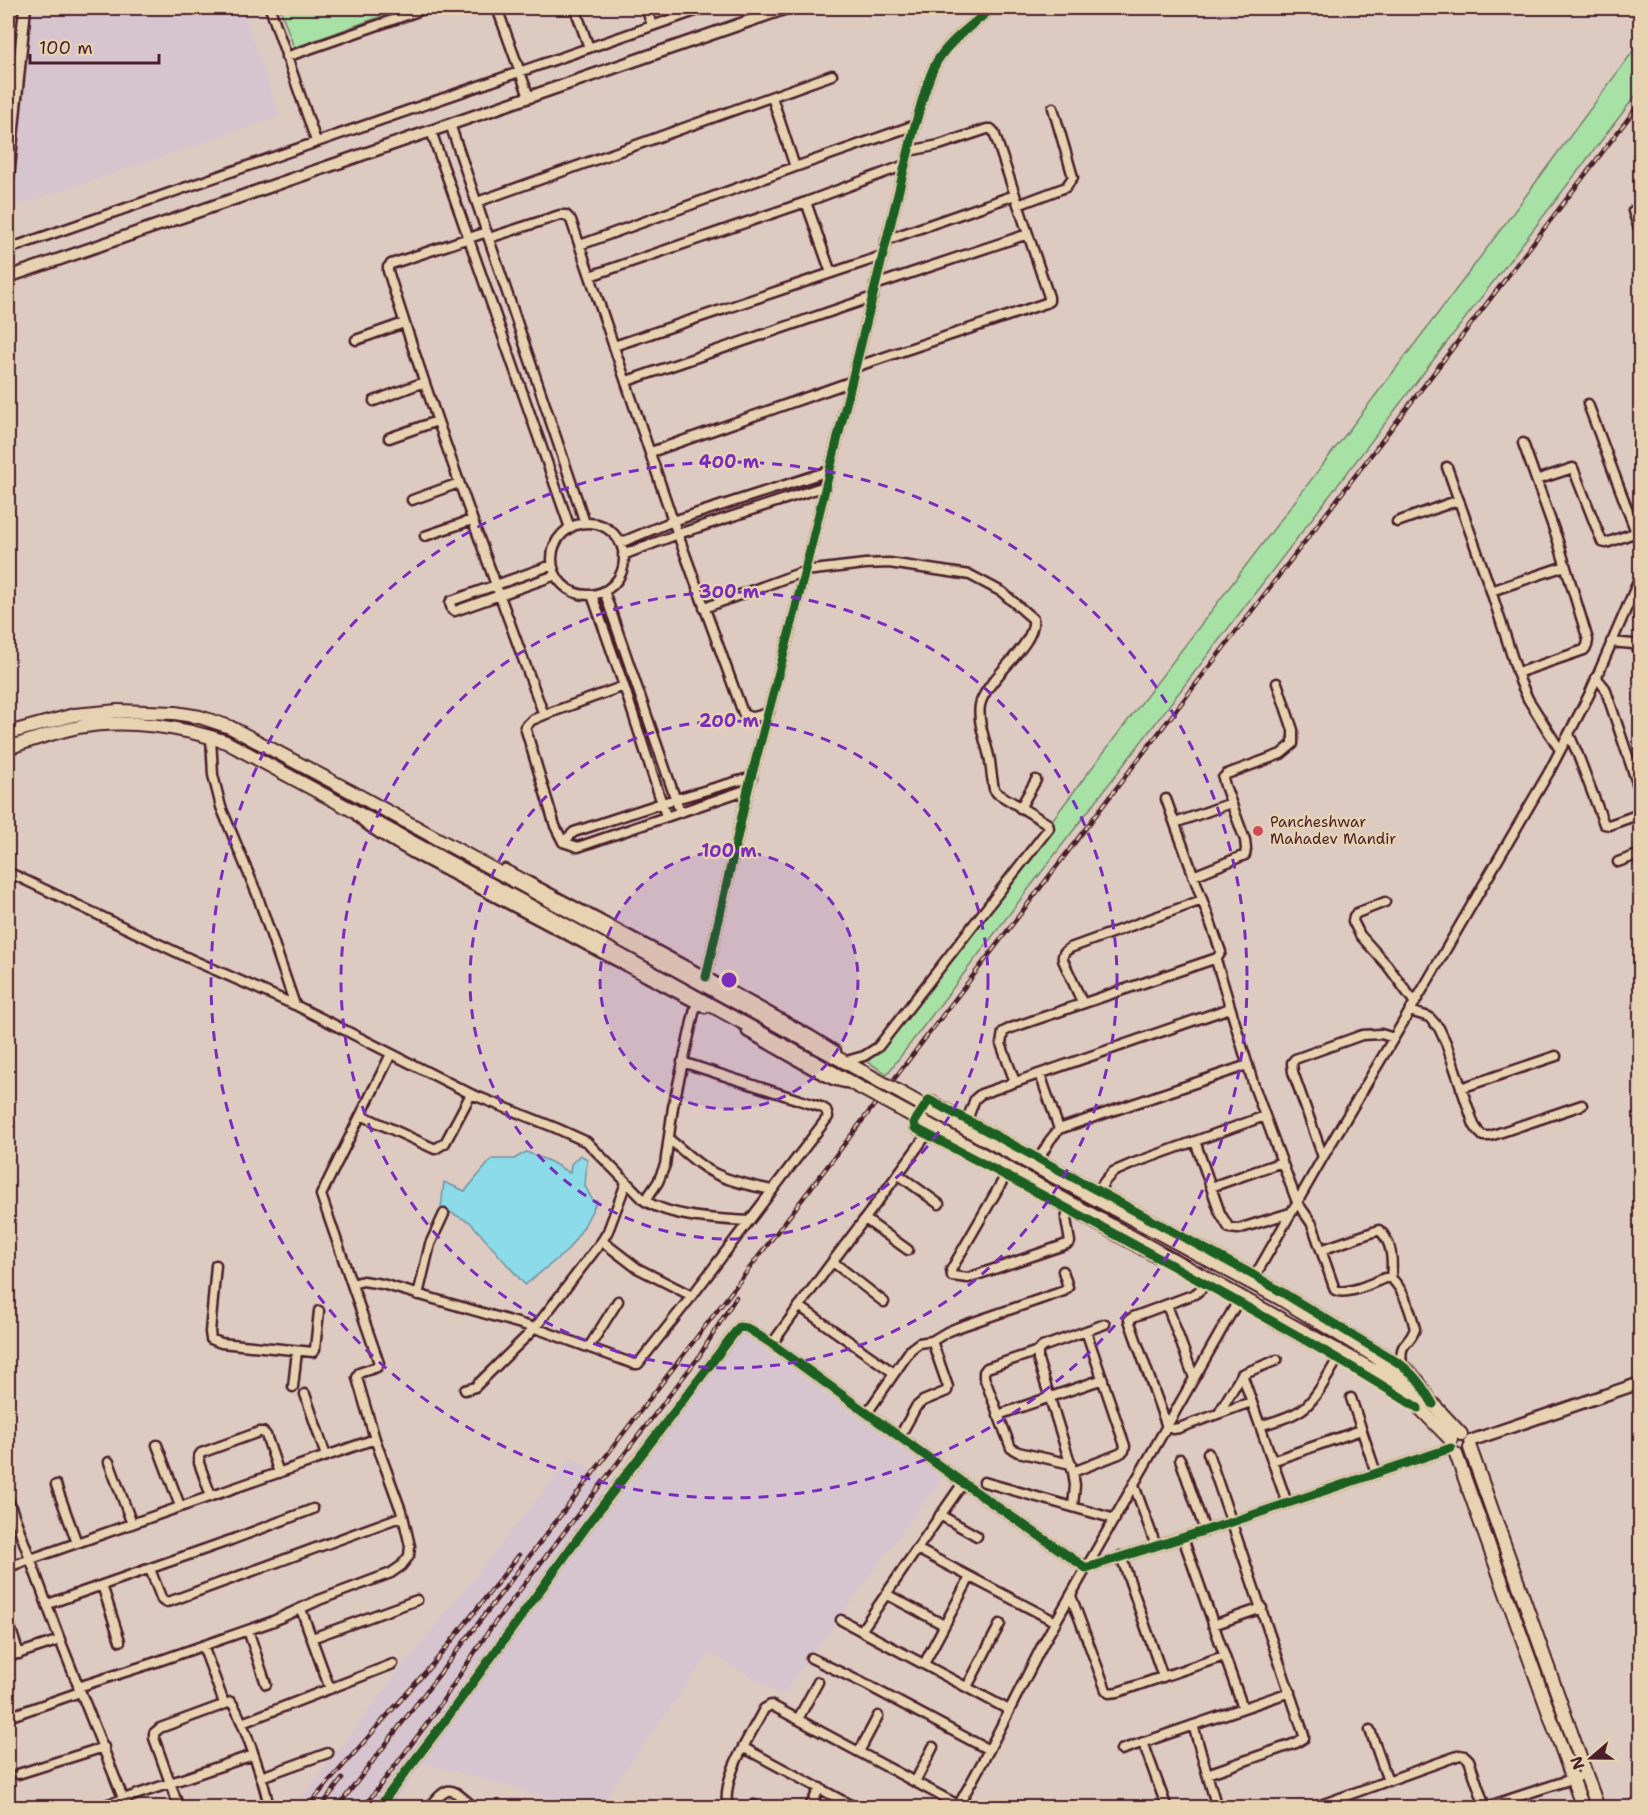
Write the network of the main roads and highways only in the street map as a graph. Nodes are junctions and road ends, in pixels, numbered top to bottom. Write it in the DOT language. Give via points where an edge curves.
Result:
graph roads {
  1 [pos="8,734"];
  2 [pos="8,748"];
  3 [pos="1460,1444"];
  4 [pos="1583,1808"];
  5 [pos="1598,1808"];
  1 -- 3 [label="main road, bridge" via="60,718 118,711 166,712 230,727 1281,1299 1398,1374 1433,1404"];
  2 -- 3 [label="main road, bridge" via="61,731 109,724 200,733 226,742 1380,1374"];
  3 -- 4 [label="main road"];
  3 -- 5 [label="main road"];
}
